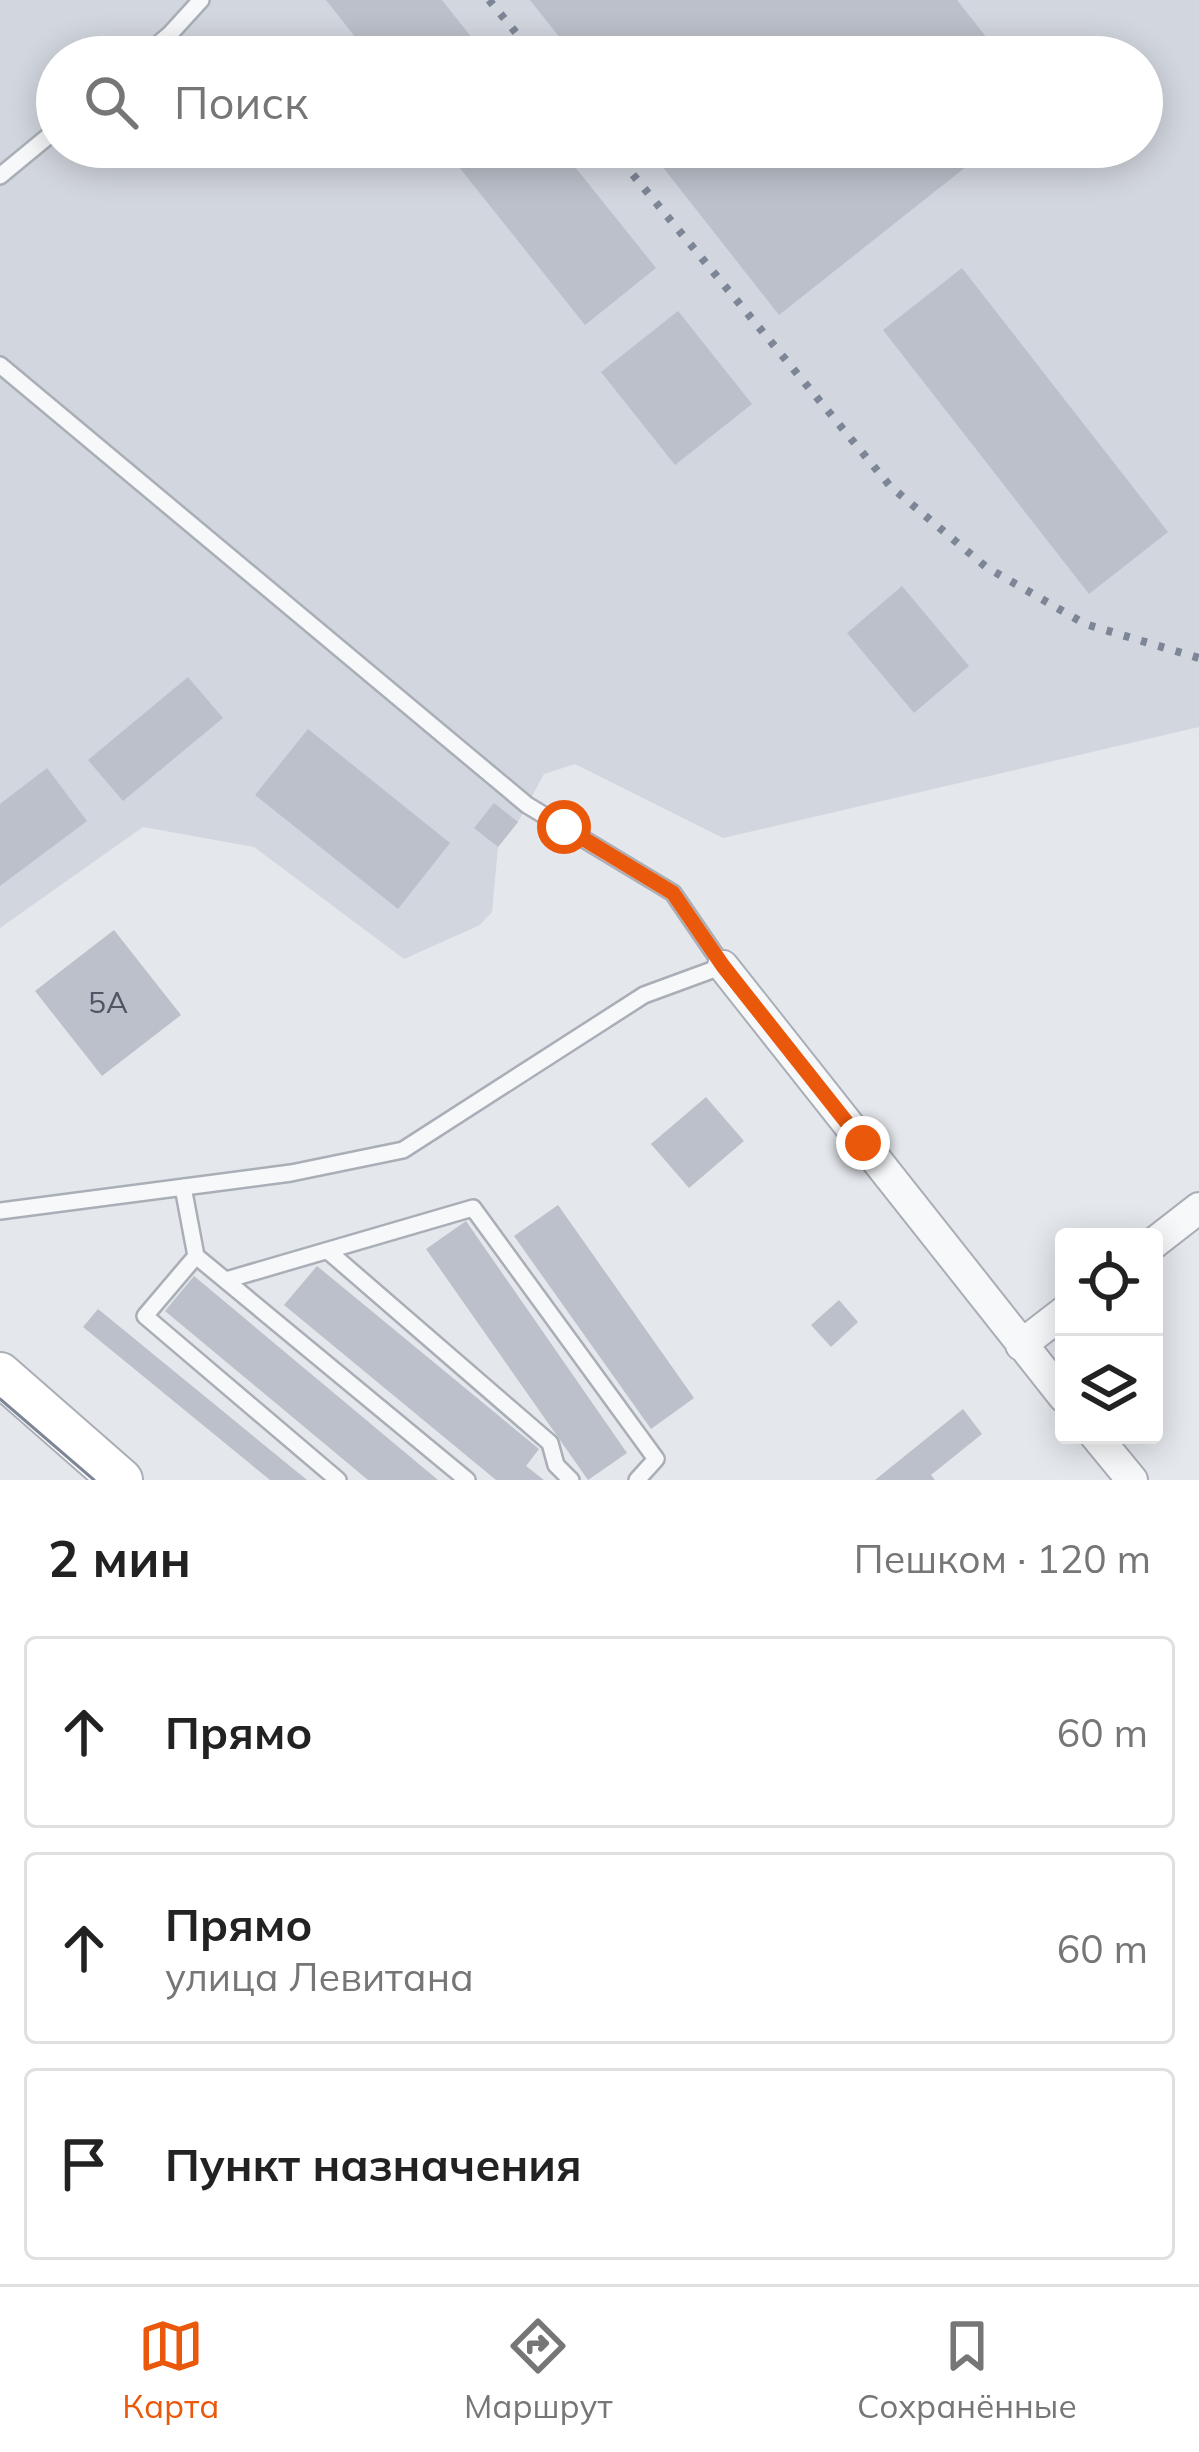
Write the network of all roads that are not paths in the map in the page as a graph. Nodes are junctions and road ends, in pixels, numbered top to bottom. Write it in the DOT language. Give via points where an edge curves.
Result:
graph roads {
  1 [pos="201,0"];
  2 [pos="168,36"];
  3 [pos="36,146"];
  4 [pos="0,176"];
  5 [pos="0,365"];
  6 [pos="723,966"];
  7 [pos="182,1187"];
  8 [pos="1199,1208"];
  9 [pos="0,1211"];
  10 [pos="1163,1236"];
  11 [pos="328,1251"];
  12 [pos="196,1256"];
  13 [pos="226,1280"];
  14 [pos="1055,1319"];
  15 [pos="1022,1345"];
  16 [pos="0,1374"];
  17 [pos="1055,1386"];
  18 [pos="1102,1444"];
  19 [pos="121,1480"];
  20 [pos="338,1480"];
  21 [pos="466,1480"];
  22 [pos="571,1480"];
  23 [pos="637,1480"];
  24 [pos="1132,1480"];
  1 -- 2 [label="lane"];
  3 -- 4 [label="lane"];
  5 -- 6 [label="lane" via="527,805 673,893"];
  6 -- 7 [label="lane" via="644,995 403,1150"];
  6 -- 15 [label="street"];
  7 -- 9 [label="lane"];
  7 -- 12 [label="lane"];
  8 -- 10 [label="street"];
  11 -- 13 [label="lane"];
  11 -- 22 [label="lane" via="550,1443"];
  11 -- 23 [label="lane" via="473,1208 656,1459"];
  12 -- 13 [label="lane"];
  12 -- 20 [label="lane" via="145,1316"];
  13 -- 21 [label="lane"];
  14 -- 15 [label="street"];
  15 -- 17 [label="street"];
  16 -- 19 [label="street"];
  18 -- 24 [label="street"];
}
